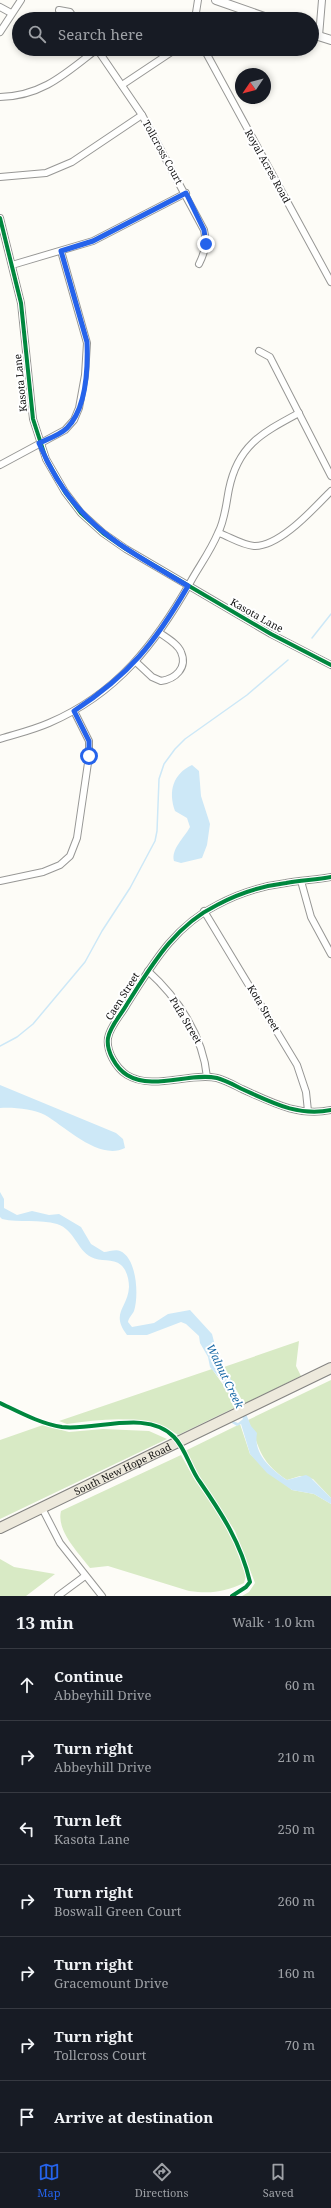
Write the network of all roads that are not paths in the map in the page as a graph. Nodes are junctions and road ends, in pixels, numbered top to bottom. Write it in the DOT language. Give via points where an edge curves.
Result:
graph roads {
  1 [pos="21,0"];
  2 [pos="198,0"];
  3 [pos="216,0"];
  4 [pos="322,0"];
  5 [pos="0,7"];
  6 [pos="59,10"];
  7 [pos="70,12"];
  8 [pos="195,12"];
  9 [pos="250,12"];
  10 [pos="11,13"];
  11 [pos="319,15"];
  12 [pos="0,32"];
  13 [pos="319,36"];
  14 [pos="331,40"];
  15 [pos="87,56"];
  16 [pos="102,56"];
  17 [pos="166,56"];
  18 [pos="208,56"];
  19 [pos="122,85"];
  20 [pos="0,97"];
  21 [pos="142,115"];
  22 [pos="0,177"];
  23 [pos="186,193"];
  24 [pos="0,218"];
  25 [pos="61,251"];
  26 [pos="199,264"];
  27 [pos="12,265"];
  28 [pos="331,282"];
  29 [pos="259,351"];
  30 [pos="299,413"];
  31 [pos="39,443"];
  32 [pos="0,465"];
  33 [pos="331,476"];
  34 [pos="331,491"];
  35 [pos="219,533"];
  36 [pos="188,586"];
  37 [pos="160,633"];
  38 [pos="136,662"];
  39 [pos="330,662"];
  40 [pos="74,711"];
  41 [pos="0,739"];
  42 [pos="331,876"];
  43 [pos="0,881"];
  44 [pos="301,881"];
  45 [pos="204,911"];
  46 [pos="331,954"];
  47 [pos="148,971"];
  48 [pos="208,1077"];
  49 [pos="331,1110"];
  50 [pos="308,1112"];
  51 [pos="331,1368"];
  52 [pos="42,1508"];
  53 [pos="0,1528"];
  54 [pos="85,1576"];
  55 [pos="58,1596"];
  56 [pos="102,1596"];
  1 -- 10 [label="street"];
  2 -- 8 [label="street"];
  3 -- 9 [label="street"];
  4 -- 11 [label="street"];
  5 -- 10 [label="street"];
  6 -- 7 [label="street"];
  10 -- 12 [label="street"];
  13 -- 14 [label="street"];
  15 -- 20 [label="street" via="44,88 27,95"];
  16 -- 19 [label="street, Tollcross Court"];
  17 -- 19 [label="street"];
  18 -- 28 [label="street, Royal Acres Road"];
  19 -- 21 [label="street, Tollcross Court"];
  21 -- 22 [label="street" via="72,162 46,172"];
  21 -- 23 [label="street, Tollcross Court"];
  23 -- 25 [label="street" via="93,241"];
  23 -- 26 [label="street, Tollcross Court" via="206,238 204,254"];
  24 -- 27 [label="street, Kasota Lane"];
  25 -- 27 [label="street"];
  25 -- 31 [label="street" via="87,342 88,357 82,396 74,420 65,430"];
  27 -- 31 [label="street, Kasota Lane" via="21,303 32,419"];
  29 -- 30 [label="street" via="270,357"];
  30 -- 33 [label="street"];
  30 -- 35 [label="street" via="264,432 243,454 232,478"];
  31 -- 32 [label="street"];
  31 -- 36 [label="street, Kasota Lane" via="54,474 81,513 126,549"];
  34 -- 35 [label="street" via="306,516 269,544 245,544"];
  35 -- 36 [label="street"];
  36 -- 37 [label="street"];
  36 -- 39 [label="street, Kasota Lane" via="272,634"];
  37 -- 38 [label="street"];
  37 -- 38 [label="street" via="181,651 182,668 176,676 161,681 152,677"];
  38 -- 40 [label="street" via="110,686"];
  40 -- 41 [label="street" via="49,724"];
  40 -- 43 [label="street" via="89,741 89,756 77,838 70,856 60,865 43,872"];
  42 -- 44 [label="street, Caen Street"];
  44 -- 45 [label="street, Caen Street" via="260,887"];
  44 -- 46 [label="street" via="311,917"];
  45 -- 47 [label="street, Caen Street" via="177,933"];
  45 -- 50 [label="street, Kota Street" via="297,1065 306,1092"];
  47 -- 48 [label="street, Pufa Street" via="173,996 200,1043"];
  47 -- 48 [label="street, Caen Street" via="113,1025 108,1039 113,1060 127,1075 139,1079 154,1081"];
  48 -- 50 [label="street, Caen Street" via="224,1080 290,1110"];
  49 -- 50 [label="street, Caen Street"];
  51 -- 52 [label="main road, South New Hope Road"];
  52 -- 53 [label="main road, South New Hope Road"];
  52 -- 54 [label="street" via="60,1543"];
  54 -- 55 [label="street"];
  54 -- 56 [label="street"];
}
